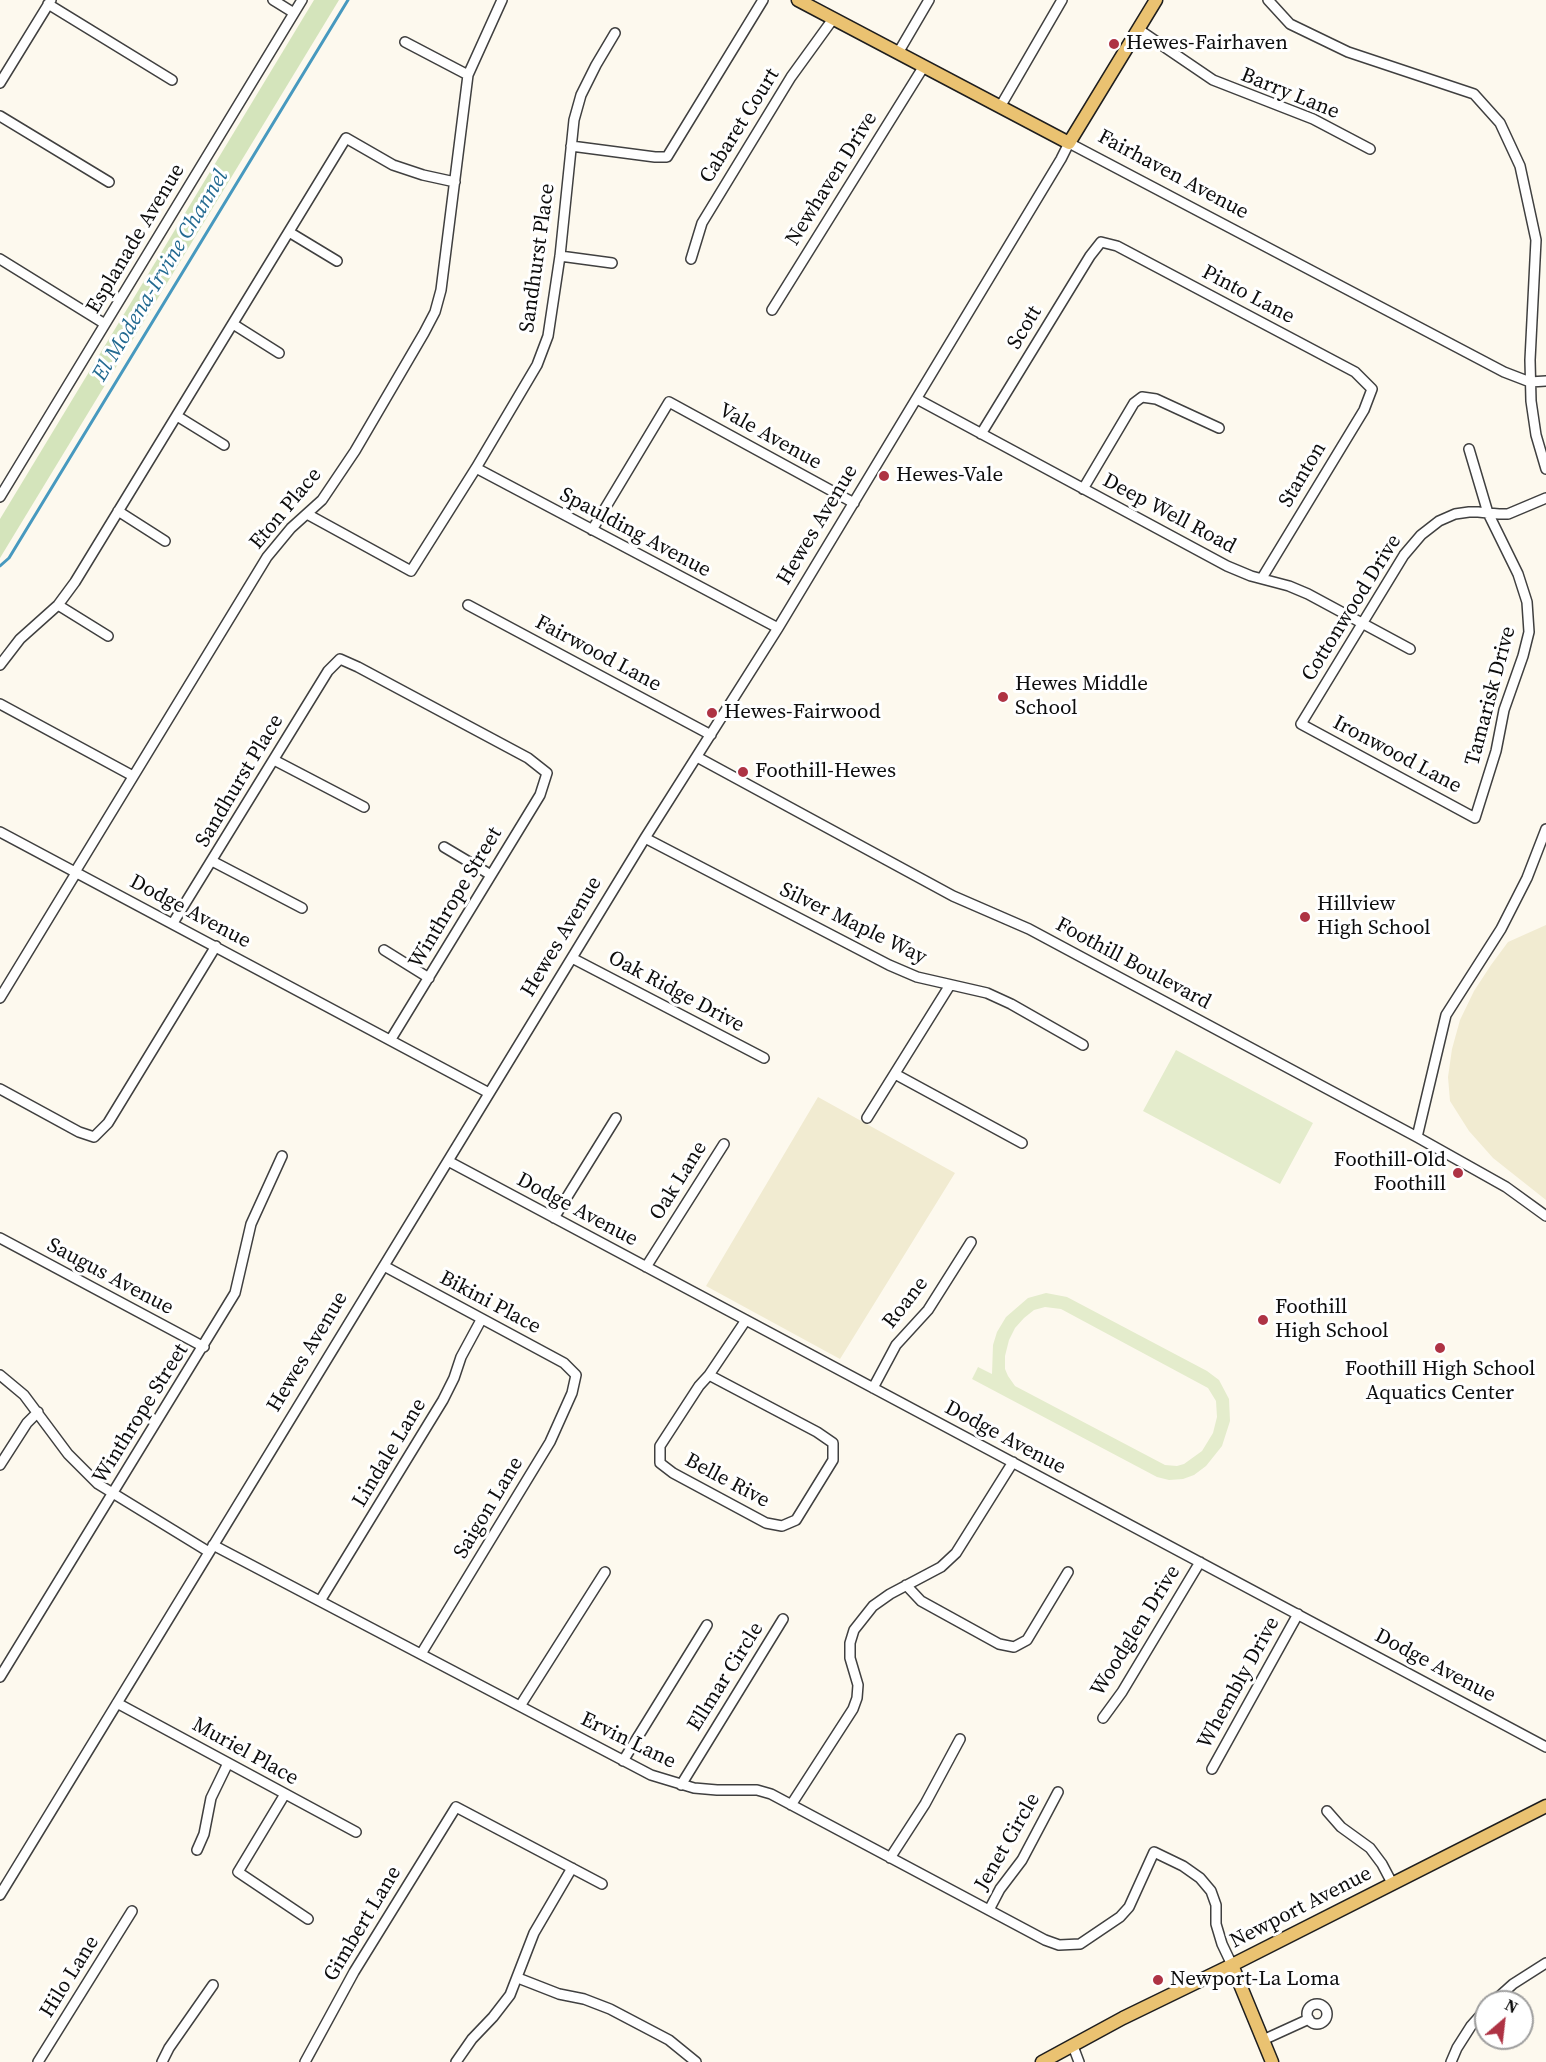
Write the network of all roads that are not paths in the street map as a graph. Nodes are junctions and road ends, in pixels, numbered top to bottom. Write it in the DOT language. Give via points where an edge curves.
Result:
graph roads {
  1 [pos="273,0"];
  2 [pos="302,0"];
  3 [pos="502,0"];
  4 [pos="763,0"];
  5 [pos="798,0"];
  6 [pos="929,0"];
  7 [pos="1062,0"];
  8 [pos="1156,0"];
  9 [pos="1268,0"];
  10 [pos="49,2"];
  11 [pos="294,13"];
  12 [pos="833,19"];
  13 [pos="1138,29"];
  14 [pos="615,33"];
  15 [pos="405,42"];
  16 [pos="898,53"];
  17 [pos="924,66"];
  18 [pos="468,75"];
  19 [pos="172,80"];
  20 [pos="0,83"];
  21 [pos="1000,107"];
  22 [pos="0,116"];
  23 [pos="1069,143"];
  24 [pos="571,146"];
  25 [pos="1370,149"];
  26 [pos="109,182"];
  27 [pos="454,182"];
  28 [pos="289,232"];
  29 [pos="1101,242"];
  30 [pos="560,256"];
  31 [pos="691,259"];
  32 [pos="0,260"];
  33 [pos="337,261"];
  34 [pos="612,263"];
  35 [pos="772,310"];
  36 [pos="105,324"];
  37 [pos="233,324"];
  38 [pos="279,353"];
  39 [pos="1546,381"];
  40 [pos="1530,382"];
  41 [pos="1372,389"];
  42 [pos="917,399"];
  43 [pos="177,416"];
  44 [pos="1219,428"];
  45 [pos="981,434"];
  46 [pos="224,445"];
  47 [pos="1469,449"];
  48 [pos="476,468"];
  49 [pos="1546,469"];
  50 [pos="1083,489"];
  51 [pos="0,497"];
  52 [pos="1546,498"];
  53 [pos="854,503"];
  54 [pos="118,511"];
  55 [pos="1488,513"];
  56 [pos="307,514"];
  57 [pos="592,530"];
  58 [pos="165,541"];
  59 [pos="1262,578"];
  60 [pos="58,605"];
  61 [pos="468,605"];
  62 [pos="1362,624"];
  63 [pos="778,628"];
  64 [pos="108,636"];
  65 [pos="1410,649"];
  66 [pos="0,665"];
  67 [pos="0,704"];
  68 [pos="1301,724"];
  69 [pos="711,735"];
  70 [pos="697,757"];
  71 [pos="274,760"];
  72 [pos="547,773"];
  73 [pos="133,776"];
  74 [pos="364,807"];
  75 [pos="1475,818"];
  76 [pos="1546,829"];
  77 [pos="0,832"];
  78 [pos="645,838"];
  79 [pos="444,847"];
  80 [pos="212,861"];
  81 [pos="76,872"];
  82 [pos="491,875"];
  83 [pos="302,908"];
  84 [pos="173,923"];
  85 [pos="216,946"];
  86 [pos="384,950"];
  87 [pos="572,958"];
  88 [pos="429,978"];
  89 [pos="950,985"];
  90 [pos="0,998"];
  91 [pos="391,1039"];
  92 [pos="1083,1045"];
  93 [pos="764,1058"];
  94 [pos="895,1074"];
  95 [pos="0,1089"];
  96 [pos="489,1093"];
  97 [pos="616,1118"];
  98 [pos="867,1118"];
  99 [pos="1417,1137"];
  100 [pos="1022,1143"];
  101 [pos="724,1144"];
  102 [pos="282,1156"];
  103 [pos="448,1161"];
  104 [pos="1546,1216"];
  105 [pos="554,1218"];
  106 [pos="0,1238"];
  107 [pos="971,1242"];
  108 [pos="384,1266"];
  109 [pos="646,1267"];
  110 [pos="482,1320"];
  111 [pos="746,1320"];
  112 [pos="204,1347"];
  113 [pos="0,1375"];
  114 [pos="576,1375"];
  115 [pos="709,1375"];
  116 [pos="873,1388"];
  117 [pos="38,1412"];
  118 [pos="1012,1462"];
  119 [pos="0,1465"];
  120 [pos="113,1494"];
  121 [pos="211,1549"];
  122 [pos="1200,1562"];
  123 [pos="605,1572"];
  124 [pos="1068,1572"];
  125 [pos="906,1585"];
  126 [pos="320,1601"];
  127 [pos="1298,1614"];
  128 [pos="783,1619"];
  129 [pos="707,1625"];
  130 [pos="421,1654"];
  131 [pos="0,1677"];
  132 [pos="117,1703"];
  133 [pos="520,1706"];
  134 [pos="1103,1718"];
  135 [pos="960,1738"];
  136 [pos="1546,1747"];
  137 [pos="623,1761"];
  138 [pos="228,1763"];
  139 [pos="1212,1769"];
  140 [pos="681,1785"];
  141 [pos="1058,1792"];
  142 [pos="285,1794"];
  143 [pos="791,1805"];
  144 [pos="1546,1806"];
  145 [pos="1327,1810"];
  146 [pos="356,1832"];
  147 [pos="197,1850"];
  148 [pos="890,1858"];
  149 [pos="572,1868"];
  150 [pos="1392,1882"];
  151 [pos="602,1884"];
  152 [pos="0,1895"];
  153 [pos="989,1910"];
  154 [pos="132,1911"];
  155 [pos="308,1918"];
  156 [pos="1546,1963"];
  157 [pos="1232,1965"];
  158 [pos="518,1978"];
  159 [pos="213,1985"];
  160 [pos="1506,1990"];
  161 [pos="1309,2019"];
  162 [pos="1474,2025"];
  163 [pos="1263,2040"];
  164 [pos="1072,2046"];
  165 [pos="38,2062"];
  166 [pos="162,2062"];
  167 [pos="305,2062"];
  168 [pos="456,2062"];
  169 [pos="696,2062"];
  170 [pos="1041,2062"];
  171 [pos="1079,2062"];
  172 [pos="1272,2062"];
  173 [pos="1451,2062"];
  1 -- 11 [label="street"];
  2 -- 11 [label="street, Esplanade Avenue"];
  3 -- 18 [label="street, Eton Place"];
  4 -- 24 [label="street" via="667,157"];
  5 -- 12 [label="main road, Fairhaven Avenue"];
  6 -- 16 [label="street"];
  7 -- 21 [label="street"];
  8 -- 13 [label="main road, Hewes Avenue"];
  9 -- 40 [label="street" via="1290,24 1348,52 1474,94 1500,123 1520,166 1536,240"];
  10 -- 19 [label="street"];
  10 -- 20 [label="street"];
  11 -- 36 [label="street, Esplanade Avenue"];
  12 -- 16 [label="main road, Fairhaven Avenue"];
  12 -- 31 [label="street, Cabaret Court" via="791,77 702,223"];
  13 -- 23 [label="main road, Hewes Avenue"];
  13 -- 25 [label="street, Barry Lane" via="1213,80 1297,112"];
  14 -- 24 [label="street, Sandhurst Place" via="581,95"];
  15 -- 18 [label="street"];
  16 -- 17 [label="main road, Fairhaven Avenue"];
  17 -- 21 [label="main road, Fairhaven Avenue"];
  17 -- 35 [label="street, Newhaven Drive"];
  18 -- 27 [label="street, Eton Place"];
  21 -- 23 [label="main road, Fairhaven Avenue"];
  22 -- 26 [label="street"];
  23 -- 40 [label="street, Fairhaven Avenue" via="1504,372"];
  23 -- 42 [label="street, Hewes Avenue"];
  24 -- 30 [label="street, Sandhurst Place"];
  27 -- 28 [label="street" via="393,165 346,138"];
  27 -- 56 [label="street, Eton Place" via="435,312 355,451 322,500"];
  28 -- 33 [label="street"];
  28 -- 37 [label="street"];
  29 -- 41 [label="street, Pinto Lane" via="1117,246 1355,372"];
  29 -- 45 [label="street, Scott"];
  30 -- 34 [label="street"];
  30 -- 48 [label="street, Sandhurst Place" via="548,336 537,365"];
  32 -- 36 [label="street"];
  36 -- 51 [label="street, Esplanade Avenue"];
  37 -- 38 [label="street"];
  37 -- 43 [label="street"];
  39 -- 40 [label="street"];
  40 -- 49 [label="street" via="1533,416"];
  41 -- 59 [label="street, Stanton" via="1364,410"];
  42 -- 45 [label="street, Deep Well Road"];
  42 -- 53 [label="street, Hewes Avenue"];
  43 -- 46 [label="street"];
  43 -- 54 [label="street"];
  44 -- 50 [label="street" via="1156,399 1142,397"];
  45 -- 50 [label="street, Deep Well Road"];
  47 -- 55 [label="street, Tamarisk Drive"];
  48 -- 56 [label="street, Sandhurst Place" via="411,571"];
  48 -- 57 [label="street, Spaulding Avenue"];
  50 -- 59 [label="street, Deep Well Road" via="1227,566"];
  52 -- 55 [label="street, Cottonwood Drive" via="1508,514"];
  53 -- 57 [label="street, Vale Avenue" via="669,402"];
  53 -- 63 [label="street, Hewes Avenue"];
  54 -- 58 [label="street"];
  54 -- 60 [label="street"];
  55 -- 62 [label="street, Cottonwood Drive" via="1455,514 1421,534"];
  55 -- 75 [label="street, Tamarisk Drive" via="1518,574 1527,602 1529,632"];
  56 -- 73 [label="street, Eton Place" via="267,556"];
  57 -- 63 [label="street, Spaulding Avenue"];
  59 -- 62 [label="street, Deep Well Road" via="1308,594"];
  60 -- 64 [label="street"];
  60 -- 66 [label="street" via="20,639"];
  61 -- 69 [label="street, Fairwood Lane"];
  62 -- 65 [label="street, Deep Well Road"];
  62 -- 68 [label="street, Cottonwood Drive"];
  63 -- 69 [label="street, Hewes Avenue"];
  67 -- 73 [label="street"];
  68 -- 75 [label="street, Ironwood Lane"];
  69 -- 70 [label="street, Hewes Avenue"];
  70 -- 78 [label="street, Hewes Avenue"];
  70 -- 99 [label="street, Foothill Boulevard" via="953,896 1029,929"];
  71 -- 72 [label="street, Sandhurst Place" via="328,671 340,659 528,758"];
  71 -- 74 [label="street"];
  71 -- 80 [label="street, Sandhurst Place"];
  72 -- 82 [label="street, Winthrope Street" via="540,795"];
  73 -- 81 [label="street, Eton Place"];
  76 -- 99 [label="street" via="1501,929 1446,1015"];
  77 -- 81 [label="street, Dodge Avenue"];
  78 -- 87 [label="street, Hewes Avenue"];
  78 -- 89 [label="street, Silver Maple Way" via="889,965"];
  79 -- 82 [label="street"];
  80 -- 83 [label="street"];
  80 -- 84 [label="street, Sandhurst Place"];
  81 -- 84 [label="street, Dodge Avenue"];
  81 -- 90 [label="street, Eton Place"];
  82 -- 88 [label="street, Winthrope Street"];
  84 -- 85 [label="street, Dodge Avenue"];
  85 -- 91 [label="street, Dodge Avenue"];
  85 -- 95 [label="street" via="108,1123 94,1137"];
  86 -- 88 [label="street"];
  87 -- 93 [label="street, Oak Ridge Drive"];
  87 -- 96 [label="street, Hewes Avenue"];
  88 -- 91 [label="street, Winthrope Street"];
  89 -- 92 [label="street, Silver Maple Way" via="987,993"];
  89 -- 94 [label="street"];
  91 -- 96 [label="street, Dodge Avenue"];
  94 -- 98 [label="street"];
  94 -- 100 [label="street"];
  96 -- 103 [label="street, Hewes Avenue"];
  97 -- 105 [label="street"];
  99 -- 104 [label="street, Foothill Boulevard" via="1506,1187"];
  101 -- 109 [label="street, Oak Lane"];
  102 -- 112 [label="street, Winthrope Street" via="251,1224 235,1293"];
  103 -- 105 [label="street, Dodge Avenue"];
  103 -- 108 [label="street, Hewes Avenue"];
  105 -- 109 [label="street, Dodge Avenue"];
  106 -- 112 [label="street, Saugus Avenue"];
  107 -- 116 [label="street, Roane" via="928,1310 896,1345"];
  108 -- 110 [label="street, Bikini Place"];
  108 -- 121 [label="street, Hewes Avenue"];
  109 -- 111 [label="street, Dodge Avenue"];
  110 -- 114 [label="street, Bikini Place" via="564,1363"];
  110 -- 126 [label="street, Lindale Lane" via="443,1400"];
  111 -- 115 [label="street, Belle Rive"];
  111 -- 116 [label="street, Dodge Avenue"];
  112 -- 120 [label="street, Winthrope Street"];
  113 -- 117 [label="street, Ervin Lane"];
  114 -- 130 [label="street, Saigon Lane" via="550,1442"];
  115 -- 115 [label="street, Belle Rive" via="660,1446 660,1463 766,1523 782,1526 796,1520 833,1460 833,1443"];
  116 -- 118 [label="street, Dodge Avenue"];
  117 -- 119 [label="street"];
  117 -- 120 [label="street, Ervin Lane" via="76,1462"];
  118 -- 122 [label="street, Dodge Avenue"];
  118 -- 125 [label="street" via="956,1553 941,1567"];
  120 -- 121 [label="street, Ervin Lane"];
  120 -- 131 [label="street, Winthrope Street"];
  121 -- 126 [label="street, Ervin Lane"];
  121 -- 132 [label="street, Hewes Avenue"];
  122 -- 127 [label="street, Dodge Avenue"];
  122 -- 134 [label="street, Woodglen Drive"];
  123 -- 133 [label="street"];
  124 -- 125 [label="street" via="1027,1640 1014,1647 999,1644 921,1601"];
  125 -- 143 [label="street" via="873,1606 854,1630 850,1651 857,1698"];
  126 -- 130 [label="street, Ervin Lane"];
  127 -- 136 [label="street, Dodge Avenue"];
  127 -- 139 [label="street, Whembly Drive"];
  128 -- 140 [label="street, Ellmar Circle"];
  129 -- 137 [label="street"];
  130 -- 133 [label="street, Ervin Lane"];
  132 -- 138 [label="street, Muriel Place"];
  132 -- 152 [label="street, Hewes Avenue"];
  133 -- 137 [label="street, Ervin Lane"];
  135 -- 148 [label="street" via="925,1804"];
  137 -- 140 [label="street, Ervin Lane"];
  138 -- 142 [label="street, Muriel Place"];
  138 -- 147 [label="street" via="212,1798"];
  140 -- 143 [label="street, Ervin Lane" via="757,1790"];
  141 -- 153 [label="street, Jenet Circle" via="1022,1860"];
  142 -- 146 [label="street, Muriel Place"];
  142 -- 155 [label="street" via="238,1872"];
  143 -- 148 [label="street, Ervin Lane"];
  144 -- 150 [label="main road, Newport Avenue"];
  145 -- 150 [label="street" via="1341,1827 1370,1848"];
  148 -- 153 [label="street, Ervin Lane"];
  149 -- 151 [label="street"];
  149 -- 158 [label="street" via="534,1933"];
  149 -- 167 [label="street, Gimbert Lane" via="456,1806 354,1972"];
  150 -- 157 [label="main road, Newport Avenue"];
  153 -- 157 [label="street, Ervin Lane" via="1045,1940 1059,1945 1080,1944 1120,1917 1132,1901 1154,1852 1183,1866 1211,1891 1216,1924"];
  154 -- 165 [label="street, Hilo Lane"];
  156 -- 160 [label="street"];
  157 -- 163 [label="main road"];
  157 -- 164 [label="main road, Newport Avenue"];
  158 -- 168 [label="street" via="502,2007"];
  158 -- 169 [label="street" via="610,2009 669,2040"];
  159 -- 166 [label="street"];
  161 -- 163 [label="street"];
  162 -- 173 [label="street"];
  163 -- 172 [label="main road"];
  164 -- 170 [label="main road, Newport Avenue"];
  164 -- 171 [label="street"];
}
